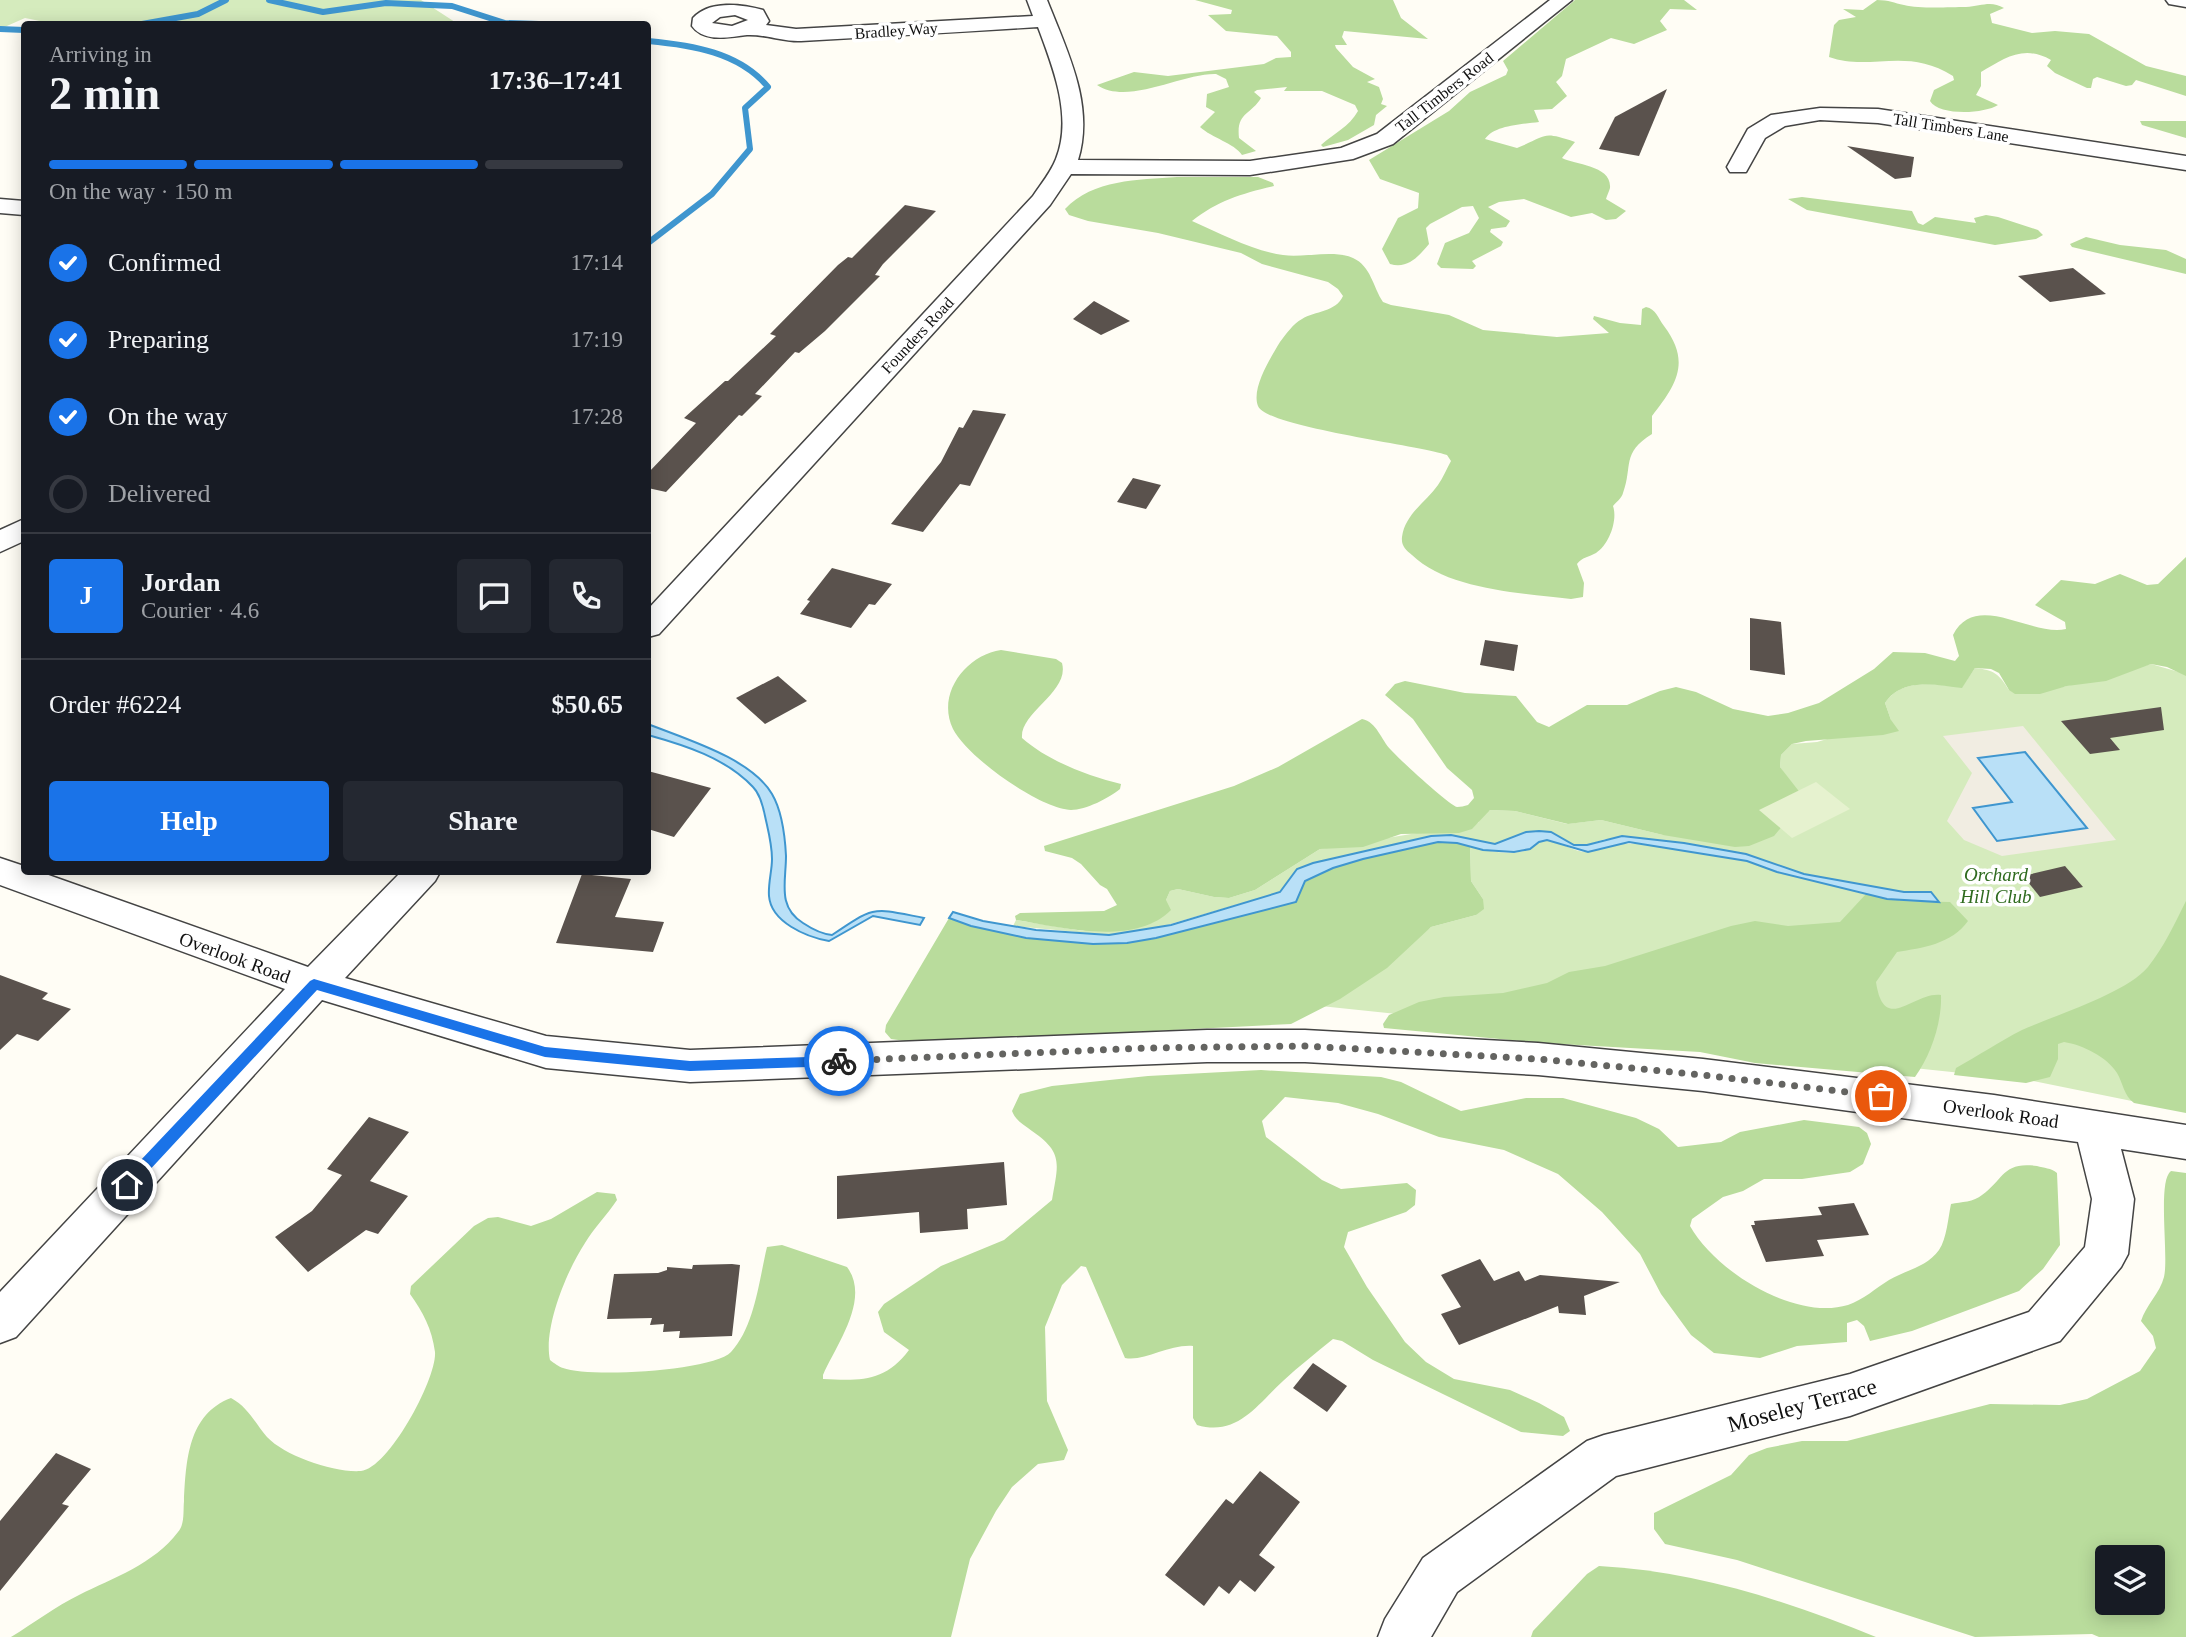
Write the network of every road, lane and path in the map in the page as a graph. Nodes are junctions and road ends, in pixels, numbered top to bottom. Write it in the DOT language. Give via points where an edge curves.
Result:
graph roads {
  1 [pos="1562,0"];
  2 [pos="2176,0"];
  3 [pos="2186,1"];
  4 [pos="1040,10"];
  5 [pos="747,29"];
  6 [pos="2186,163"];
  7 [pos="1063,167"];
  8 [pos="1738,167"];
  9 [pos="0,206"];
  10 [pos="21,208"];
  11 [pos="21,530"];
  12 [pos="0,543"];
  13 [pos="651,624"];
  14 [pos="0,871"];
  15 [pos="419,875"];
  16 [pos="314,984"];
  17 [pos="2095,1128"];
  18 [pos="2186,1142"];
  19 [pos="0,1323"];
  20 [pos="1403,1637"];
  1 -- 7 [label="street, Tall Timbers Road" via="1384,139 1345,153 1250,168"];
  2 -- 3 [label="street"];
  4 -- 5 [label="street, Bradley Way" via="796,36"];
  4 -- 7 [label="street, Founders Road" via="1074,114"];
  6 -- 8 [label="street, Tall Timbers Lane" via="1878,116 1819,114 1779,120 1756,134"];
  7 -- 13 [label="street, Founders Road" via="1042,200"];
  9 -- 10 [label="street"];
  11 -- 12 [label="street"];
  14 -- 16 [label="street, Overlook Road"];
  15 -- 16 [label="street"];
  16 -- 17 [label="street, Overlook Road" via="545,1052 690,1066 1318,1046 1538,1059 1703,1075"];
  16 -- 19 [label="street"];
  17 -- 18 [label="street, Overlook Road"];
  17 -- 20 [label="street, Moseley Terrace" via="2113,1199 2106,1254 2044,1327 1850,1395 1604,1457 1440,1575"];
}
